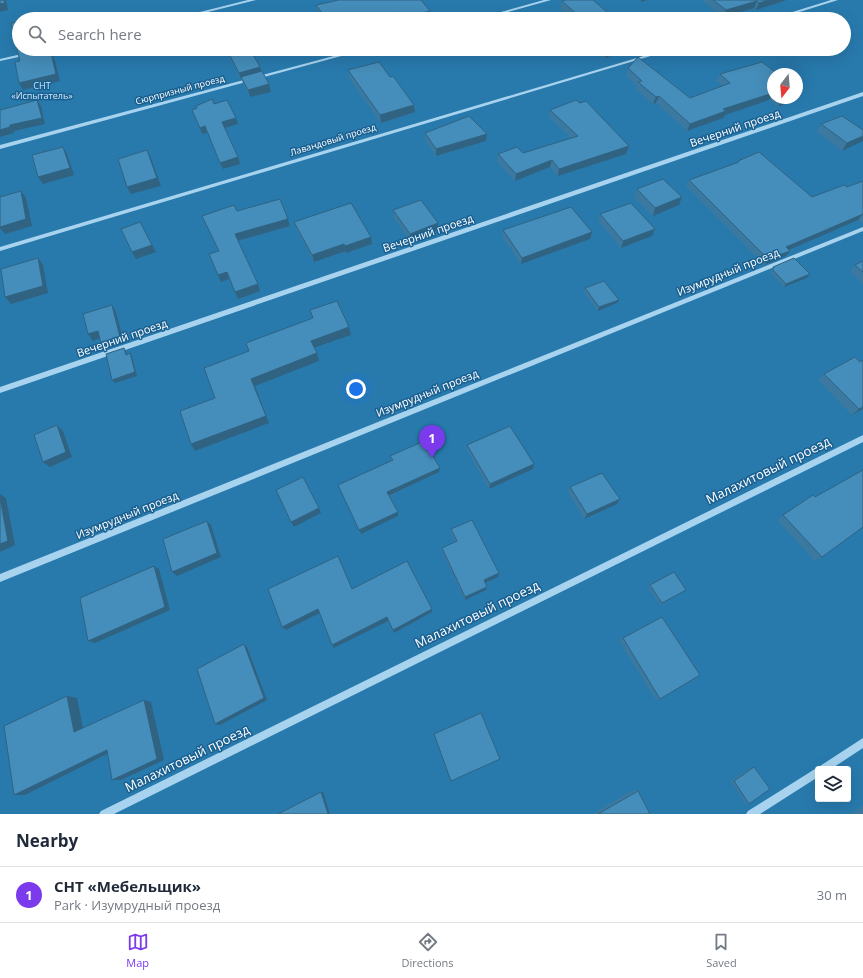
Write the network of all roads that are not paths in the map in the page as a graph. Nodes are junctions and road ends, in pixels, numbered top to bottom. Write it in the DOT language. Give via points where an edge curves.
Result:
graph roads {
  1 [pos="254,0"];
  2 [pos="549,0"];
  3 [pos="836,0"];
  4 [pos="203,12"];
  5 [pos="504,12"];
  6 [pos="796,12"];
  7 [pos="17,56"];
  8 [pos="339,56"];
  9 [pos="648,56"];
  10 [pos="0,60"];
  11 [pos="863,94"];
  12 [pos="0,147"];
  13 [pos="863,229"];
  14 [pos="0,249"];
  15 [pos="0,390"];
  16 [pos="863,438"];
  17 [pos="0,578"];
  18 [pos="863,744"];
  19 [pos="828,766"];
  20 [pos="815,774"];
  21 [pos="104,814"];
  22 [pos="752,814"];
  1 -- 4 [label="street"];
  2 -- 5 [label="street"];
  3 -- 6 [label="street"];
  7 -- 10 [label="street"];
  8 -- 12 [label="street, Сюрпризный проезд"];
  9 -- 14 [label="street, Лавандовый проезд"];
  11 -- 15 [label="street, Вечерний проезд"];
  13 -- 17 [label="street, Изумрудный проезд"];
  16 -- 21 [label="street, Малахитовый проезд"];
  18 -- 19 [label="street"];
  20 -- 22 [label="street"];
}
